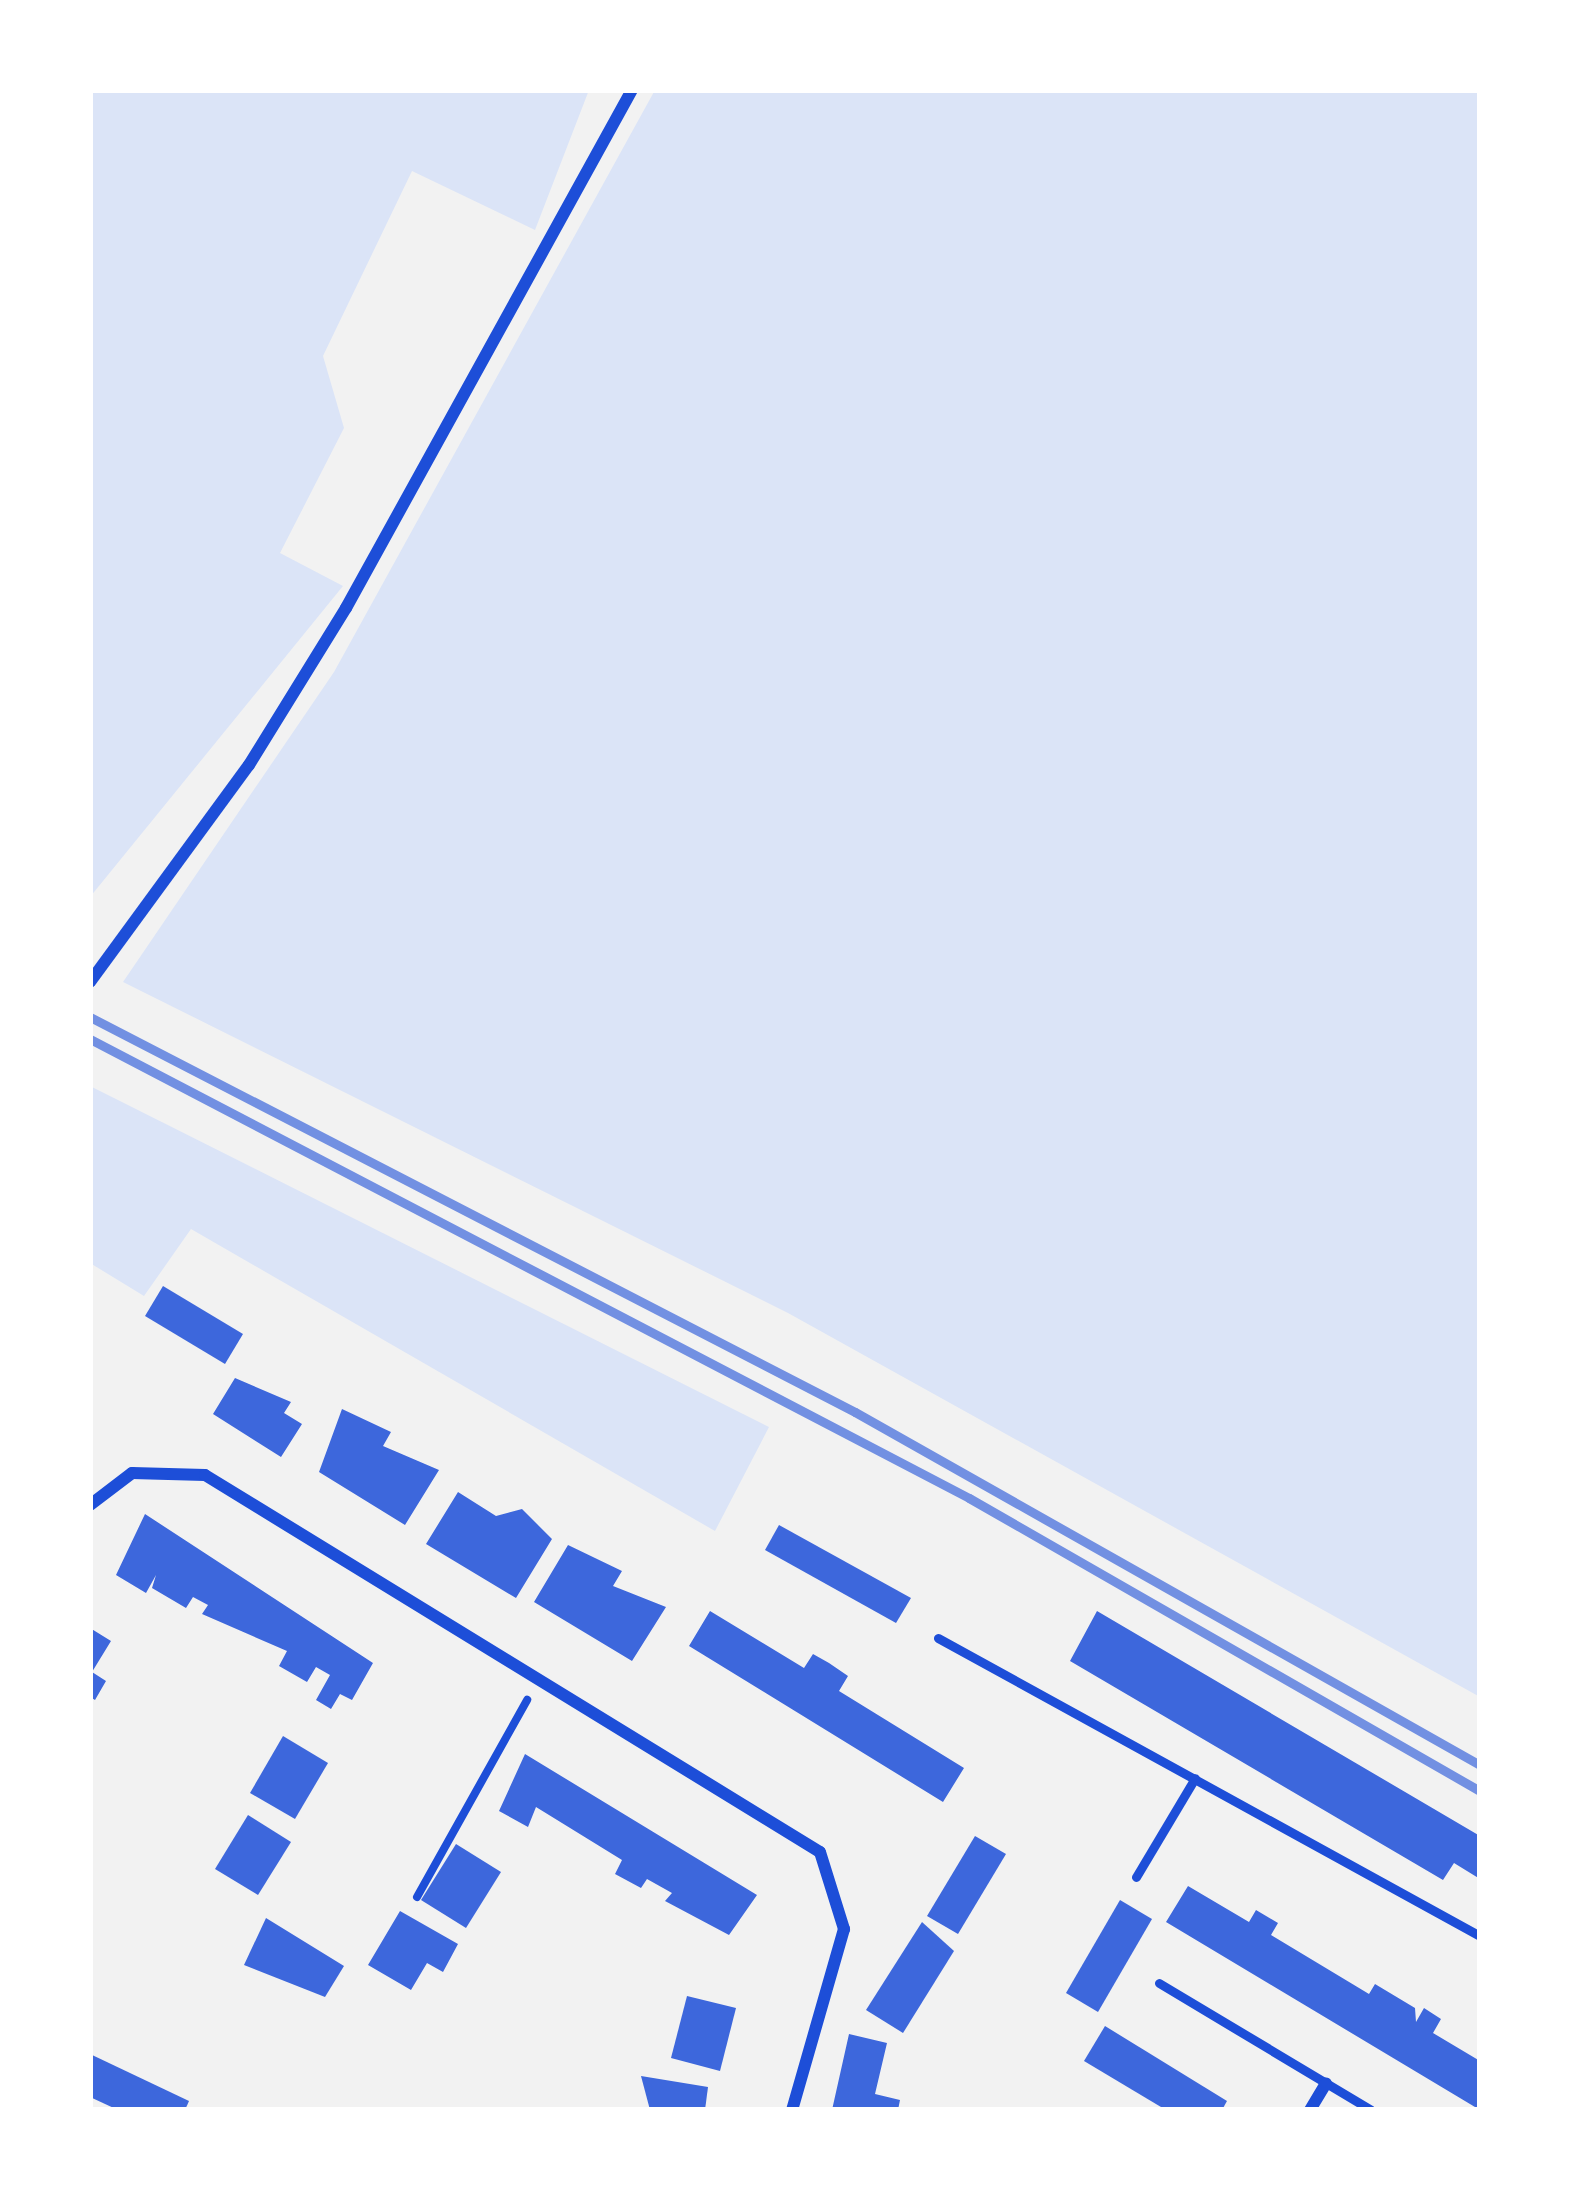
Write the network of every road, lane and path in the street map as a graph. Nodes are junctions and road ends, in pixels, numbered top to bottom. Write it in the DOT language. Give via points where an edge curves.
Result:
graph roads {
  1 [pos="632,90"];
  2 [pos="90,982"];
  3 [pos="90,1505"];
  4 [pos="938,1638"];
  5 [pos="536,1683"];
  6 [pos="1195,1778"];
  7 [pos="1136,1877"];
  8 [pos="417,1897"];
  9 [pos="1480,1936"];
  10 [pos="1159,1983"];
  11 [pos="1326,2083"];
  12 [pos="792,2110"];
  13 [pos="1310,2110"];
  14 [pos="1371,2110"];
  1 -- 2 [label="street" via="322,647"];
  3 -- 5 [label="street" via="141,1471 205,1475"];
  4 -- 6 [label="lane"];
  5 -- 8 [label="path"];
  5 -- 12 [label="street" via="830,1866 844,1928"];
  6 -- 7 [label="lane"];
  6 -- 9 [label="lane"];
  10 -- 11 [label="lane"];
  11 -- 13 [label="street"];
  11 -- 14 [label="lane"];
}
